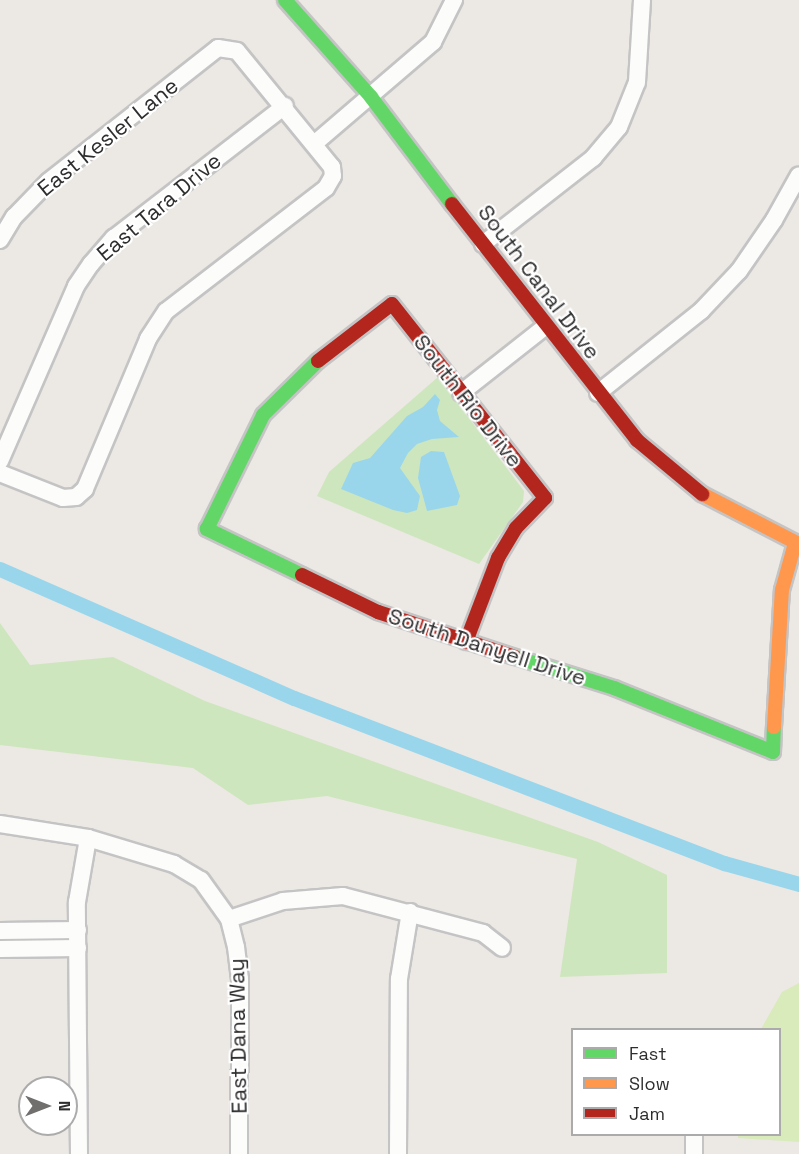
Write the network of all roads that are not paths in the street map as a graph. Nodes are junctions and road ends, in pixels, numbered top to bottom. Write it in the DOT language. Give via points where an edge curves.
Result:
graph roads {
  1 [pos="285,0"];
  2 [pos="454,0"];
  3 [pos="642,0"];
  4 [pos="371,97"];
  5 [pos="285,106"];
  6 [pos="314,144"];
  7 [pos="799,175"];
  8 [pos="0,240"];
  9 [pos="483,244"];
  10 [pos="545,327"];
  11 [pos="461,393"];
  12 [pos="598,393"];
  13 [pos="0,460"];
  14 [pos="0,473"];
  15 [pos="207,530"];
  16 [pos="797,544"];
  17 [pos="466,642"];
  18 [pos="0,824"];
  19 [pos="88,838"];
  20 [pos="410,912"];
  21 [pos="229,919"];
  22 [pos="78,930"];
  23 [pos="0,931"];
  24 [pos="78,948"];
  25 [pos="502,948"];
  26 [pos="0,949"];
  27 [pos="694,1136"];
  28 [pos="79,1154"];
  29 [pos="239,1154"];
  30 [pos="398,1154"];
  31 [pos="694,1154"];
  1 -- 4 [label="street, South Canal Drive"];
  2 -- 4 [label="street" via="433,42"];
  3 -- 9 [label="street" via="637,82 619,127 594,158"];
  4 -- 6 [label="street"];
  4 -- 9 [label="street, South Canal Drive"];
  5 -- 6 [label="street"];
  5 -- 8 [label="street, East Kesler Lane" via="237,51 218,48 49,181 14,217"];
  5 -- 13 [label="street, East Tara Drive" via="114,238 91,264 76,286"];
  6 -- 14 [label="street" via="332,167 333,176 326,188 166,311 148,339 85,489 76,496 63,498"];
  7 -- 12 [label="street" via="739,271 701,311"];
  9 -- 10 [label="street, South Canal Drive"];
  10 -- 11 [label="street"];
  10 -- 12 [label="street, South Canal Drive"];
  11 -- 15 [label="street, South Rio Drive" via="392,304 331,348 263,415"];
  11 -- 17 [label="street, South Rio Drive" via="545,498 516,528 498,558"];
  12 -- 16 [label="street, South Canal Drive" via="637,440 687,484 744,521"];
  15 -- 17 [label="street, South Danyell Drive" via="378,612"];
  16 -- 17 [label="street, South Danyell Drive" via="782,590 772,752 614,688"];
  18 -- 19 [label="street"];
  19 -- 21 [label="street" via="174,864 201,880"];
  19 -- 22 [label="street" via="78,902"];
  20 -- 21 [label="street" via="343,896 283,901"];
  20 -- 25 [label="street" via="483,933"];
  20 -- 30 [label="street" via="399,979"];
  21 -- 29 [label="street, East Dana Way" via="240,979"];
  22 -- 23 [label="street"];
  22 -- 24 [label="street"];
  24 -- 26 [label="street"];
  24 -- 28 [label="street"];
  27 -- 31 [label="street"];
}
